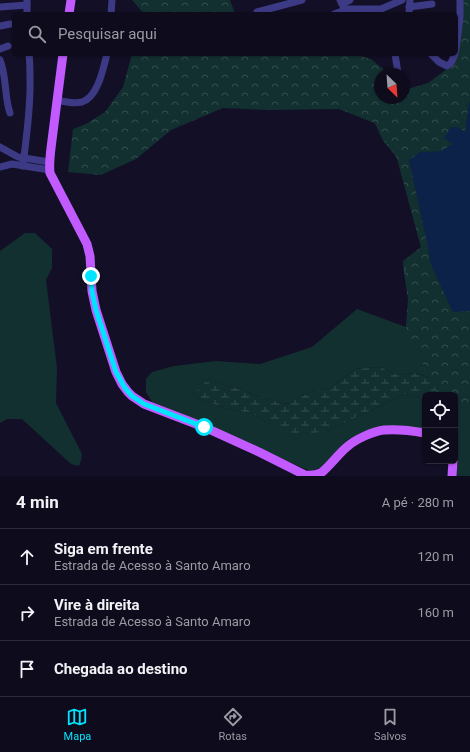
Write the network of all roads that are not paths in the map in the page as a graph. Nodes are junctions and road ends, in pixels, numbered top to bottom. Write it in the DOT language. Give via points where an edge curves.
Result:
graph roads {
  1 [pos="71,0"];
  2 [pos="112,0"];
  3 [pos="302,0"];
  4 [pos="350,0"];
  5 [pos="402,0"];
  6 [pos="460,0"];
  7 [pos="27,2"];
  8 [pos="432,4"];
  9 [pos="0,7"];
  10 [pos="343,7"];
  11 [pos="410,7"];
  12 [pos="28,12"];
  13 [pos="69,12"];
  14 [pos="111,12"];
  15 [pos="258,12"];
  16 [pos="10,24"];
  17 [pos="0,26"];
  18 [pos="458,34"];
  19 [pos="8,46"];
  20 [pos="0,49"];
  21 [pos="29,56"];
  22 [pos="63,56"];
  23 [pos="106,56"];
  24 [pos="395,56"];
  25 [pos="433,56"];
  26 [pos="454,56"];
  27 [pos="0,60"];
  28 [pos="397,68"];
  29 [pos="2,76"];
  30 [pos="57,100"];
  31 [pos="3,102"];
  32 [pos="10,113"];
  33 [pos="0,147"];
  34 [pos="24,158"];
  35 [pos="23,166"];
  36 [pos="0,167"];
  37 [pos="50,168"];
  38 [pos="422,433"];
  39 [pos="453,464"];
  40 [pos="452,476"];
  1 -- 13 [label="main road"];
  2 -- 14 [label="street"];
  3 -- 15 [label="street"];
  4 -- 10 [label="street"];
  5 -- 10 [label="street" via="377,9"];
  6 -- 18 [label="street"];
  7 -- 9 [label="street"];
  7 -- 12 [label="street"];
  8 -- 11 [label="street"];
  16 -- 17 [label="street"];
  19 -- 20 [label="street"];
  21 -- 34 [label="street" via="30,91"];
  22 -- 30 [label="main road"];
  23 -- 30 [label="street" via="97,87 86,100 72,103"];
  24 -- 28 [label="street"];
  25 -- 26 [label="street" via="447,66"];
  27 -- 29 [label="street" via="3,66"];
  29 -- 31 [label="street"];
  30 -- 37 [label="main road"];
  31 -- 32 [label="street"];
  33 -- 34 [label="street" via="12,155"];
  34 -- 35 [label="street"];
  34 -- 37 [label="street"];
  35 -- 36 [label="street" via="12,164"];
  35 -- 37 [label="street"];
  37 -- 38 [label="main road" via="87,244 96,310 116,372 132,396 144,404 204,427 310,475 321,473 348,446 377,431"];
  39 -- 40 [label="main road"];
}
